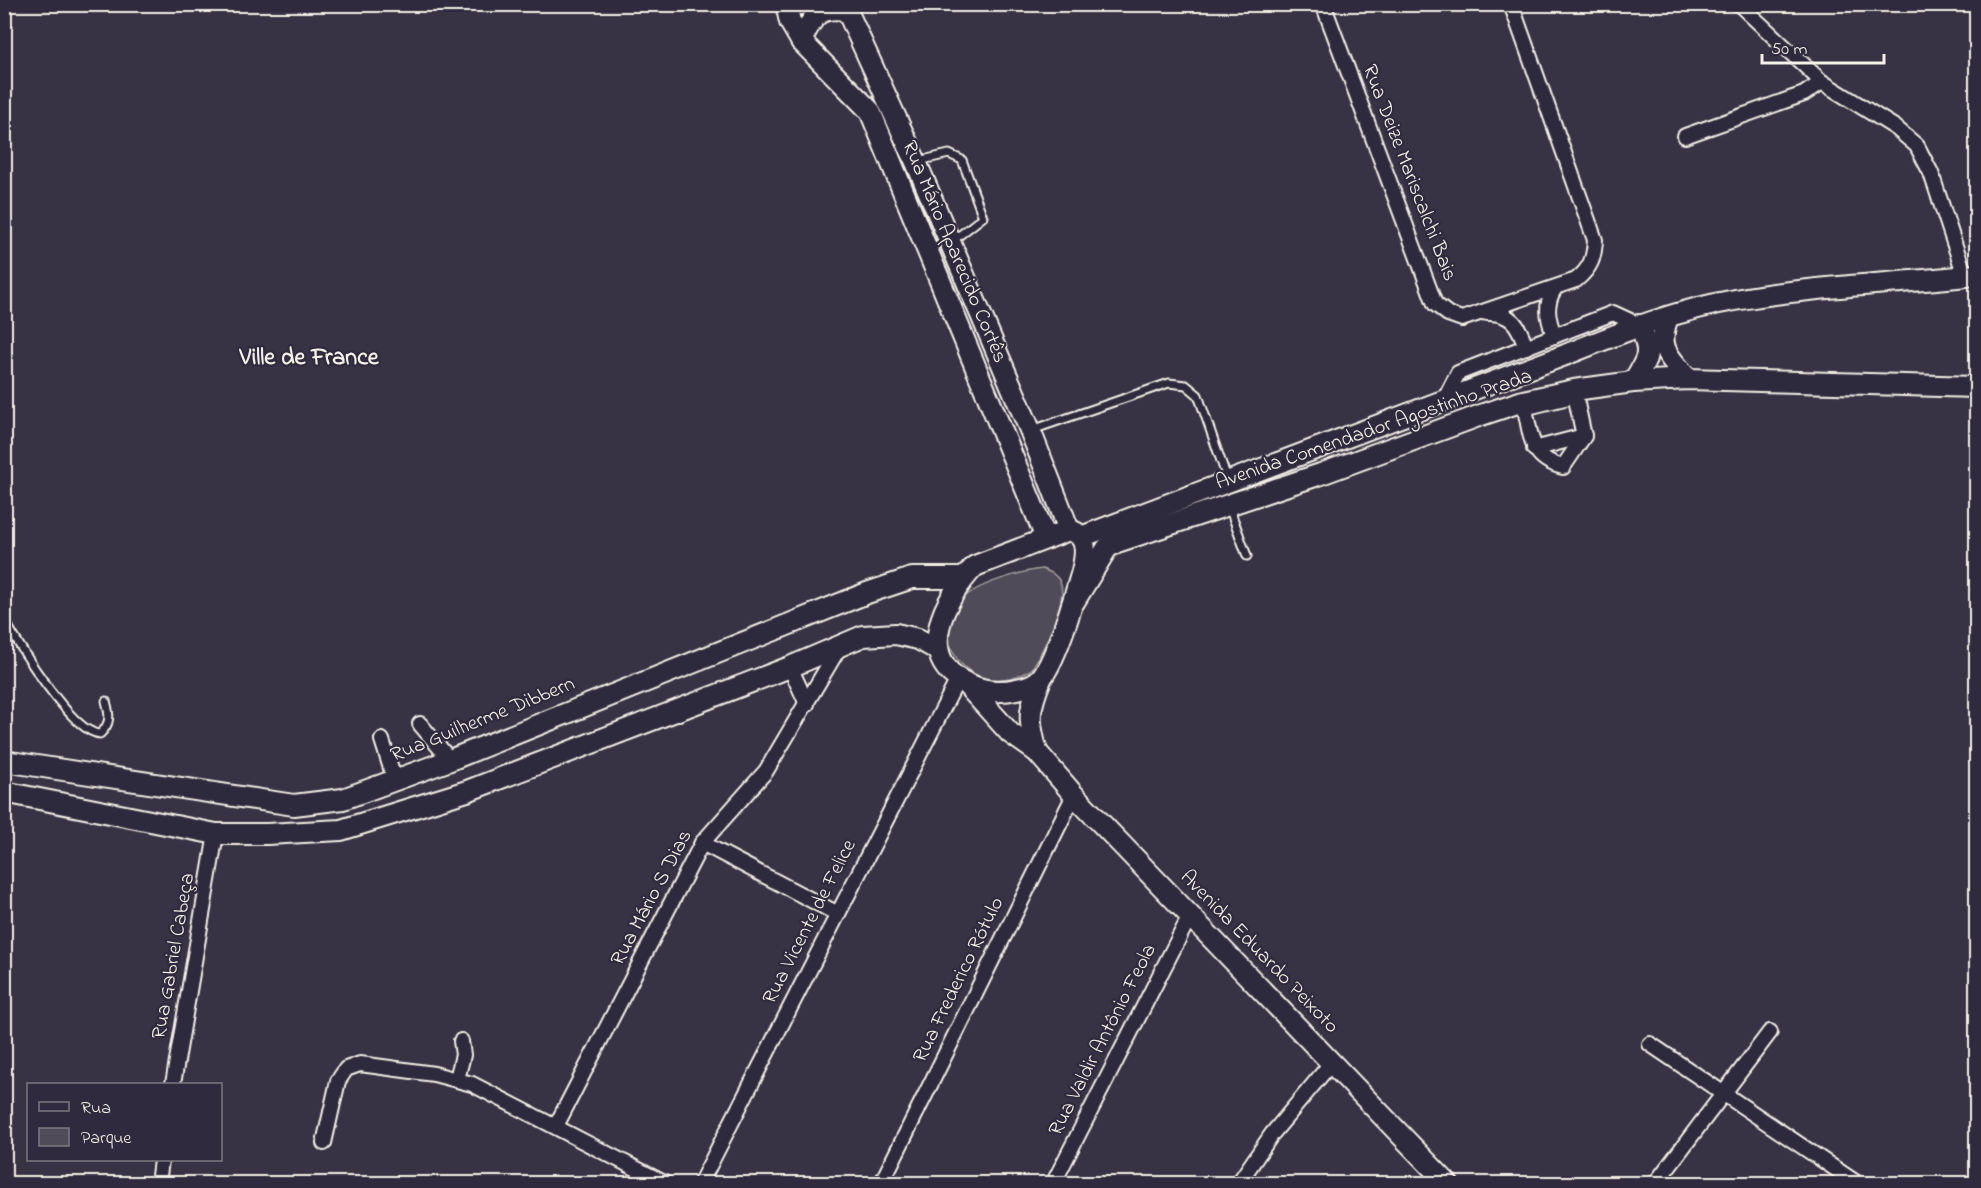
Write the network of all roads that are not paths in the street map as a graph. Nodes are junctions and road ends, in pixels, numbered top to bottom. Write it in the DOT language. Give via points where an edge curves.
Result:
graph roads {
  1 [pos="786,4"];
  2 [pos="1323,4"];
  3 [pos="1511,4"];
  4 [pos="1739,4"];
  5 [pos="845,7"];
  6 [pos="801,41"];
  7 [pos="1822,82"];
  8 [pos="1685,136"];
  9 [pos="916,162"];
  10 [pos="950,243"];
  11 [pos="1971,276"];
  12 [pos="1555,288"];
  13 [pos="1485,313"];
  14 [pos="1668,317"];
  15 [pos="1639,325"];
  16 [pos="1554,336"];
  17 [pos="1526,347"];
  18 [pos="1688,379"];
  19 [pos="1633,382"];
  20 [pos="1977,387"];
  21 [pos="1575,395"];
  22 [pos="1444,400"];
  23 [pos="1525,406"];
  24 [pos="1030,430"];
  25 [pos="1584,436"];
  26 [pos="1534,448"];
  27 [pos="1229,483"];
  28 [pos="1228,506"];
  29 [pos="1075,533"];
  30 [pos="1046,538"];
  31 [pos="1247,556"];
  32 [pos="963,578"];
  33 [pos="1074,602"];
  34 [pos="4,619"];
  35 [pos="840,646"];
  36 [pos="938,650"];
  37 [pos="790,667"];
  38 [pos="1041,679"];
  39 [pos="961,681"];
  40 [pos="106,701"];
  41 [pos="807,704"];
  42 [pos="420,724"];
  43 [pos="382,740"];
  44 [pos="1037,752"];
  45 [pos="450,760"];
  46 [pos="4,761"];
  47 [pos="395,781"];
  48 [pos="4,792"];
  49 [pos="1074,795"];
  50 [pos="216,834"];
  51 [pos="702,843"];
  52 [pos="838,914"];
  53 [pos="1190,916"];
  54 [pos="1770,1032"];
  55 [pos="461,1041"];
  56 [pos="1650,1044"];
  57 [pos="1333,1061"];
  58 [pos="457,1079"];
  59 [pos="173,1083"];
  60 [pos="1723,1094"];
  61 [pos="556,1126"];
  62 [pos="324,1143"];
  63 [pos="161,1161"];
  64 [pos="1444,1182"];
  65 [pos="158,1184"];
  66 [pos="666,1184"];
  67 [pos="700,1184"];
  68 [pos="881,1184"];
  69 [pos="1053,1184"];
  70 [pos="1238,1184"];
  71 [pos="1655,1184"];
  72 [pos="1858,1184"];
  1 -- 6 [label="main road, Rua Mário Aparecido Cortês" via="790,22"];
  2 -- 13 [label="street, Rua Deize Mariscalchi Bais" via="1435,304 1462,319"];
  3 -- 12 [label="street, Rua Deize Mariscalchi Bais" via="1595,240 1594,259 1587,272"];
  4 -- 7 [label="street"];
  5 -- 6 [label="main road" via="818,13"];
  5 -- 9 [label="main road, Rua Mário Aparecido Cortês"];
  6 -- 30 [label="main road, Rua Mário Aparecido Cortês" via="870,111"];
  7 -- 8 [label="street" via="1804,94"];
  7 -- 11 [label="street" via="1896,128 1917,146"];
  9 -- 10 [label="main road, Rua Mário Aparecido Cortês"];
  9 -- 10 [label="lane" via="949,154 963,160 983,217"];
  10 -- 24 [label="main road, Rua Mário Aparecido Cortês"];
  11 -- 14 [label="main road, Avenida Comendador Agostinho Prada" via="1788,292 1732,300"];
  12 -- 13 [label="street, Rua Deize Mariscalchi Bais"];
  12 -- 16 [label="street" via="1547,303"];
  13 -- 17 [label="street, Rua Deize Mariscalchi Bais" via="1505,316 1520,326"];
  14 -- 15 [label="main road, Avenida Comendador Agostinho Prada"];
  14 -- 18 [label="main road" via="1661,335 1663,346"];
  15 -- 16 [label="street" via="1613,313"];
  15 -- 19 [label="main road" via="1648,351"];
  15 -- 22 [label="main road, Avenida Comendador Agostinho Prada"];
  16 -- 17 [label="street"];
  17 -- 22 [label="street" via="1458,373"];
  18 -- 19 [label="main road, Avenida Comendador Agostinho Prada"];
  18 -- 20 [label="main road, Avenida Comendador Agostinho Prada"];
  19 -- 21 [label="main road, Avenida Comendador Agostinho Prada"];
  21 -- 23 [label="main road, Avenida Comendador Agostinho Prada"];
  21 -- 25 [label="street"];
  22 -- 27 [label="main road, Avenida Comendador Agostinho Prada"];
  23 -- 26 [label="street"];
  23 -- 28 [label="main road, Avenida Comendador Agostinho Prada"];
  24 -- 27 [label="lane" via="1169,383 1186,385 1198,395"];
  24 -- 29 [label="main road, Rua Mário Aparecido Cortês"];
  25 -- 26 [label="street"];
  25 -- 26 [label="street" via="1563,467 1547,463"];
  27 -- 29 [label="main road, Avenida Comendador Agostinho Prada"];
  28 -- 31 [label="lane"];
  28 -- 33 [label="main road, Avenida Comendador Agostinho Prada" via="1107,548"];
  29 -- 30 [label="main road, Avenida Comendador Agostinho Prada"];
  29 -- 33 [label="main road, Rua Mário Aparecido Cortês" via="1085,546 1085,556"];
  30 -- 32 [label="main road, Avenida Comendador Agostinho Prada" via="975,566"];
  32 -- 36 [label="main road" via="940,618"];
  32 -- 45 [label="main road, Rua Guilherme Dibbern" via="912,578 867,593"];
  33 -- 38 [label="main road, Avenida Eduardo Peixoto"];
  34 -- 40 [label="lane" via="38,673 92,734 107,728 110,716"];
  35 -- 36 [label="main road" via="863,636 896,634 918,639"];
  35 -- 37 [label="main road"];
  35 -- 41 [label="street, Rua Mário S Dias"];
  36 -- 39 [label="main road, Avenida Eduardo Peixoto" via="943,663"];
  37 -- 41 [label="street"];
  37 -- 50 [label="main road" via="413,809 341,830"];
  38 -- 39 [label="main road" via="1004,692 982,691"];
  38 -- 44 [label="main road, Avenida Eduardo Peixoto" via="1030,707"];
  39 -- 44 [label="main road, Avenida Eduardo Peixoto" via="1010,733"];
  39 -- 52 [label="street, Rua Vicente de Felice"];
  41 -- 51 [label="street, Rua Mário S Dias" via="766,771"];
  42 -- 45 [label="street"];
  43 -- 47 [label="street"];
  44 -- 49 [label="main road, Avenida Eduardo Peixoto"];
  45 -- 47 [label="main road, Rua Guilherme Dibbern"];
  46 -- 47 [label="main road, Rua Guilherme Dibbern" via="294,806 343,798"];
  48 -- 50 [label="main road"];
  49 -- 53 [label="main road, Avenida Eduardo Peixoto"];
  49 -- 68 [label="street, Rua Frederico Rótulo"];
  50 -- 59 [label="street, Rua Gabriel Cabeça"];
  51 -- 52 [label="street"];
  51 -- 61 [label="street, Rua Mário S Dias"];
  52 -- 67 [label="street, Rua Vicente de Felice"];
  53 -- 57 [label="main road, Avenida Eduardo Peixoto"];
  53 -- 69 [label="street, Rua Valdir Antônio Feola"];
  54 -- 60 [label="street"];
  55 -- 58 [label="street" via="463,1055"];
  56 -- 60 [label="street"];
  57 -- 64 [label="main road, Avenida Eduardo Peixoto"];
  57 -- 70 [label="street" via="1272,1134"];
  58 -- 61 [label="street"];
  58 -- 62 [label="street" via="360,1064 346,1069 338,1081"];
  60 -- 71 [label="street"];
  60 -- 72 [label="street"];
  61 -- 66 [label="street"];
  63 -- 65 [label="street"];
}
